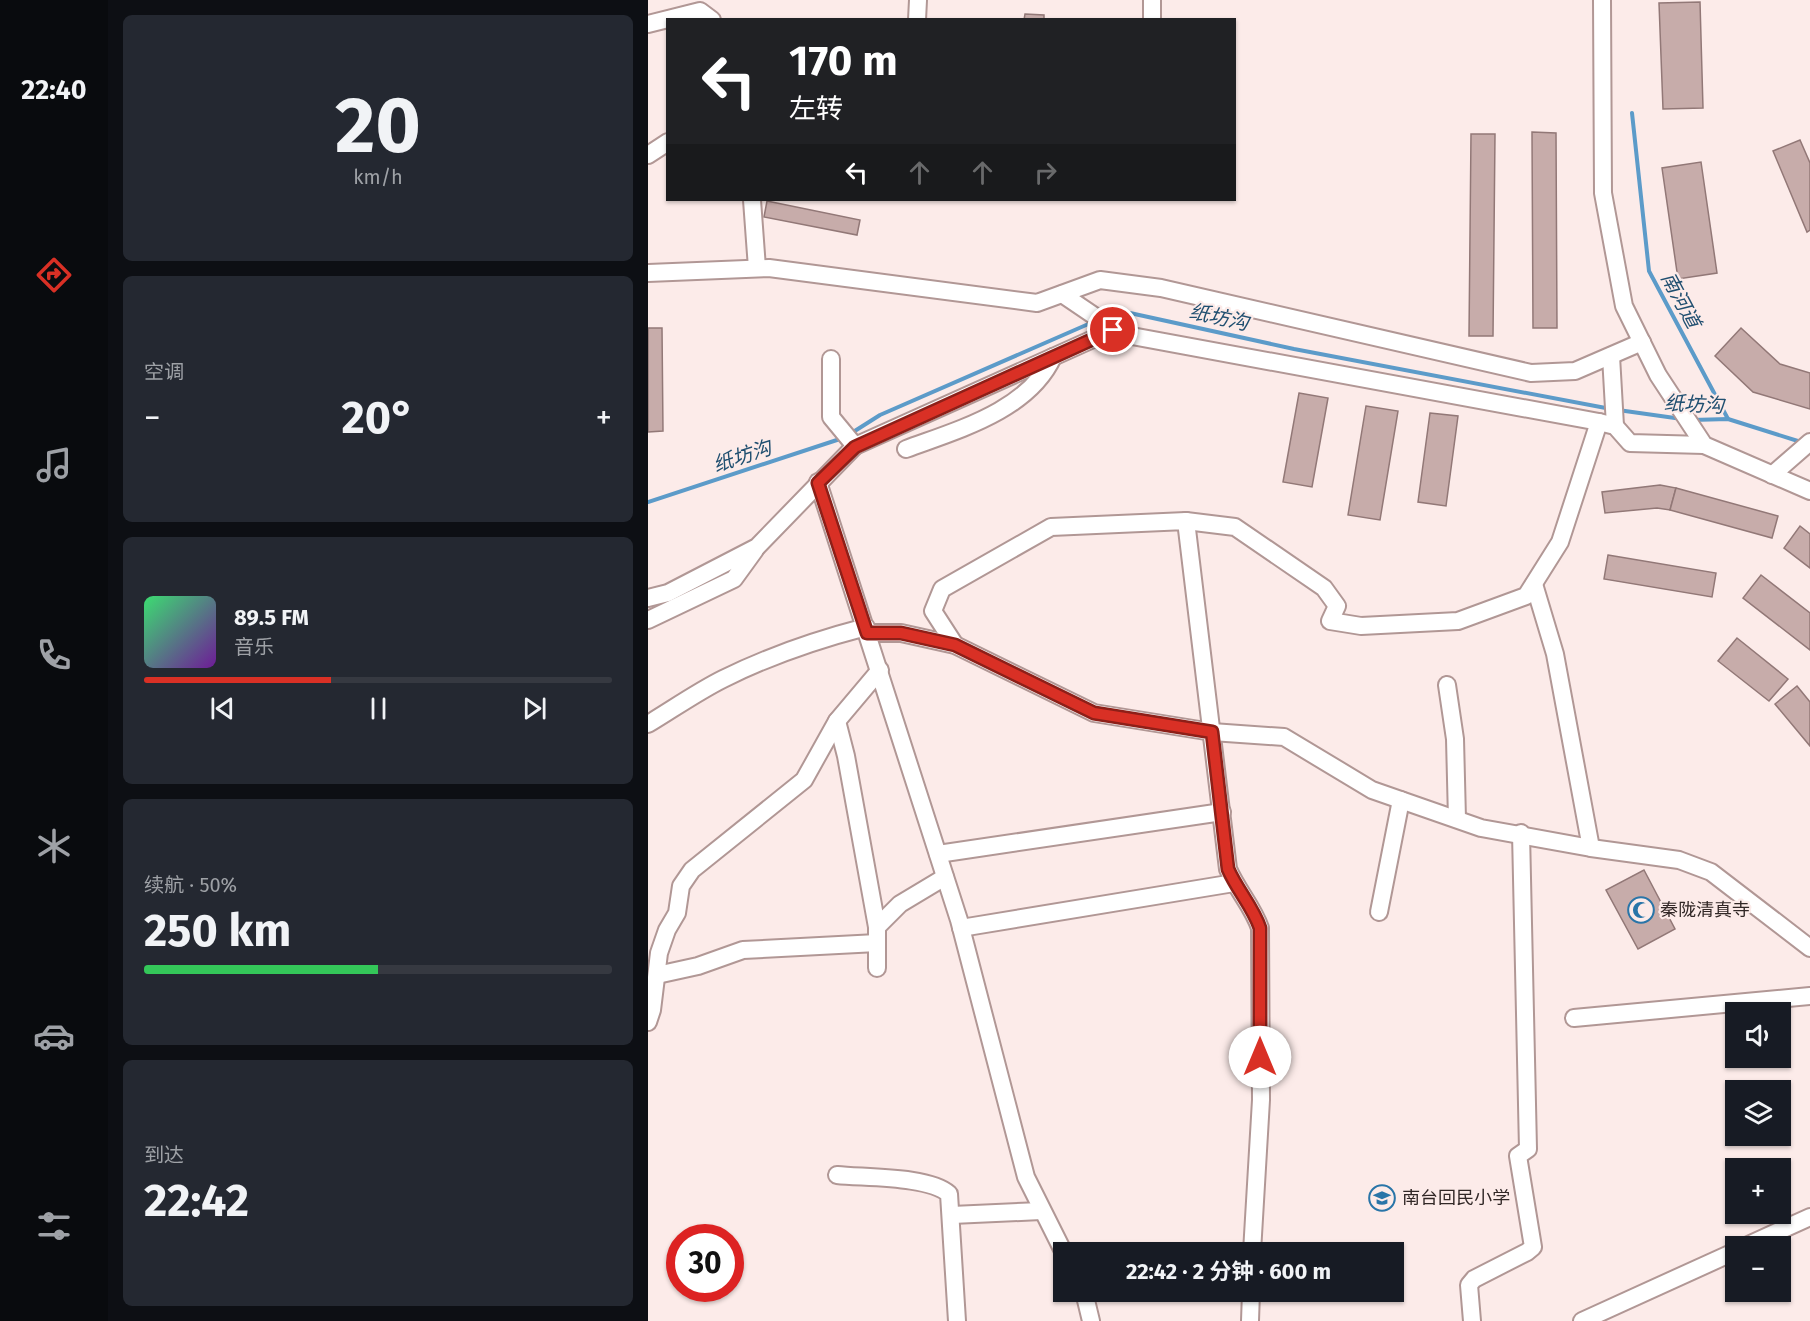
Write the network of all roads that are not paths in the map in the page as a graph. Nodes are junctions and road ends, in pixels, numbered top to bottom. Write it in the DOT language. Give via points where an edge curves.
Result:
graph roads {
  1 [pos="918,0"];
  2 [pos="1152,0"];
  3 [pos="1602,0"];
  4 [pos="703,12"];
  5 [pos="676,18"];
  6 [pos="917,18"];
  7 [pos="1152,18"];
  8 [pos="666,20"];
  9 [pos="648,24"];
  10 [pos="666,143"];
  11 [pos="648,155"];
  12 [pos="752,201"];
  13 [pos="757,268"];
  14 [pos="648,273"];
  15 [pos="1062,294"];
  16 [pos="1109,328"];
  17 [pos="1642,342"];
  18 [pos="1611,356"];
  19 [pos="1053,357"];
  20 [pos="831,359"];
  21 [pos="1609,421"];
  22 [pos="848,438"];
  23 [pos="1700,439"];
  24 [pos="1810,442"];
  25 [pos="906,449"];
  26 [pos="1772,475"];
  27 [pos="818,483"];
  28 [pos="1810,491"];
  29 [pos="1186,520"];
  30 [pos="757,547"];
  31 [pos="1534,584"];
  32 [pos="648,598"];
  33 [pos="648,620"];
  34 [pos="866,630"];
  35 [pos="955,645"];
  36 [pos="880,670"];
  37 [pos="1447,685"];
  38 [pos="837,721"];
  39 [pos="648,724"];
  40 [pos="1212,732"];
  41 [pos="1401,800"];
  42 [pos="1222,812"];
  43 [pos="1457,819"];
  44 [pos="1521,833"];
  45 [pos="1591,848"];
  46 [pos="938,854"];
  47 [pos="945,877"];
  48 [pos="1234,883"];
  49 [pos="1379,912"];
  50 [pos="961,928"];
  51 [pos="877,935"];
  52 [pos="1810,948"];
  53 [pos="877,968"];
  54 [pos="657,975"];
  55 [pos="1810,996"];
  56 [pos="1574,1018"];
  57 [pos="648,1022"];
  58 [pos="837,1175"];
  59 [pos="1041,1211"];
  60 [pos="952,1215"];
  61 [pos="1810,1218"];
  62 [pos="1769,1236"];
  63 [pos="1058,1242"];
  64 [pos="1253,1242"];
  65 [pos="1725,1256"];
  66 [pos="1086,1302"];
  67 [pos="1251,1302"];
  68 [pos="957,1321"];
  69 [pos="1091,1321"];
  70 [pos="1250,1321"];
  71 [pos="1473,1321"];
  72 [pos="1582,1321"];
  1 -- 6 [label="street"];
  2 -- 7 [label="street"];
  3 -- 17 [label="street" via="1603,193 1624,306"];
  4 -- 5 [label="street"];
  8 -- 9 [label="street"];
  10 -- 11 [label="street"];
  12 -- 13 [label="street"];
  13 -- 14 [label="street"];
  13 -- 15 [label="street" via="1037,303"];
  15 -- 16 [label="street"];
  15 -- 18 [label="street" via="1100,280 1161,288 1531,373 1575,370"];
  16 -- 19 [label="street"];
  16 -- 21 [label="street"];
  17 -- 18 [label="street"];
  17 -- 23 [label="street"];
  18 -- 21 [label="street" via="1613,390"];
  19 -- 22 [label="street"];
  19 -- 25 [label="street" via="1046,374 1019,397 982,420"];
  20 -- 22 [label="street" via="831,417"];
  21 -- 23 [label="street" via="1630,443"];
  21 -- 31 [label="street" via="1560,542"];
  22 -- 27 [label="street"];
  23 -- 26 [label="street"];
  24 -- 26 [label="street"];
  26 -- 28 [label="street"];
  27 -- 30 [label="street"];
  27 -- 34 [label="street"];
  29 -- 31 [label="street" via="1235,527 1275,553 1324,588 1338,606 1330,621 1361,626 1458,621 1526,596"];
  29 -- 35 [label="street" via="1050,527 942,589 933,611"];
  29 -- 40 [label="street"];
  30 -- 32 [label="street" via="668,593"];
  30 -- 33 [label="street" via="734,579"];
  31 -- 45 [label="street" via="1555,654"];
  34 -- 35 [label="street"];
  34 -- 36 [label="street"];
  34 -- 39 [label="street" via="822,638 761,661"];
  35 -- 40 [label="street" via="1094,713"];
  36 -- 38 [label="street"];
  36 -- 46 [label="street"];
  37 -- 43 [label="street" via="1455,739"];
  38 -- 51 [label="street"];
  38 -- 54 [label="street" via="804,780 692,870 681,886 677,914 659,953"];
  40 -- 41 [label="street" via="1284,737 1372,790"];
  40 -- 42 [label="street"];
  41 -- 43 [label="street"];
  41 -- 49 [label="street"];
  42 -- 46 [label="street"];
  42 -- 48 [label="street" via="1228,869"];
  43 -- 44 [label="street" via="1481,828"];
  44 -- 45 [label="street"];
  44 -- 71 [label="street" via="1528,1149 1518,1156 1533,1247 1468,1285"];
  45 -- 52 [label="street" via="1679,860 1711,872"];
  46 -- 47 [label="street"];
  47 -- 50 [label="street"];
  47 -- 51 [label="street" via="900,904"];
  48 -- 50 [label="street"];
  48 -- 64 [label="street" via="1256,915 1260,928 1261,1100"];
  50 -- 59 [label="street" via="1026,1177"];
  51 -- 53 [label="street"];
  51 -- 54 [label="street" via="743,950"];
  54 -- 57 [label="street"];
  55 -- 56 [label="street"];
  58 -- 60 [label="street" via="940,1186 949,1194"];
  59 -- 60 [label="street"];
  59 -- 63 [label="street"];
  60 -- 68 [label="street"];
  61 -- 62 [label="street"];
  65 -- 72 [label="street"];
  66 -- 69 [label="street"];
  67 -- 70 [label="street"];
}
